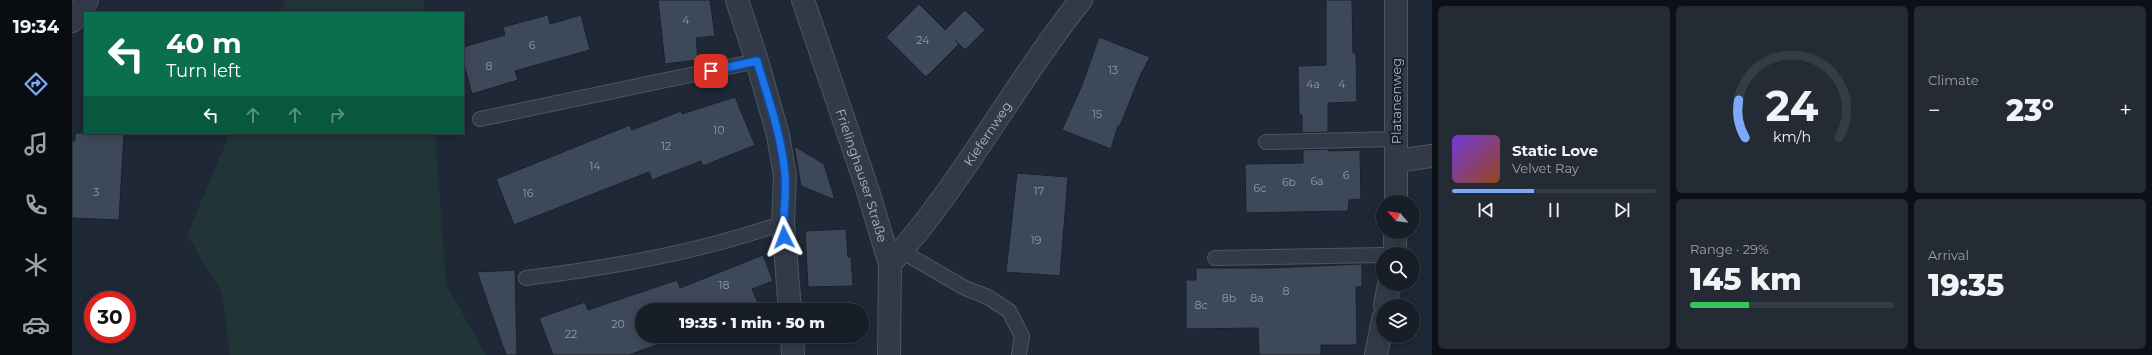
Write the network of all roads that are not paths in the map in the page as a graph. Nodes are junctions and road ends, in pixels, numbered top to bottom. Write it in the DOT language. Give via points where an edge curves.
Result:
graph roads {
  1 [pos="87,0"];
  2 [pos="737,0"];
  3 [pos="803,0"];
  4 [pos="1081,0"];
  5 [pos="1396,0"];
  6 [pos="72,21"];
  7 [pos="757,61"];
  8 [pos="480,119"];
  9 [pos="1396,139"];
  10 [pos="1266,142"];
  11 [pos="1432,156"];
  12 [pos="1397,161"];
  13 [pos="1396,195"];
  14 [pos="783,223"];
  15 [pos="1376,255"];
  16 [pos="896,258"];
  17 [pos="1215,258"];
  18 [pos="526,278"];
  19 [pos="789,303"];
  20 [pos="792,343"];
  21 [pos="1378,343"];
  22 [pos="793,355"];
  23 [pos="889,355"];
  24 [pos="1019,355"];
  25 [pos="1376,355"];
  1 -- 6 [label="street"];
  2 -- 7 [label="street"];
  3 -- 16 [label="street, Frielinghauser Straße" via="867,188"];
  4 -- 16 [label="street, Kiefernweg" via="935,210"];
  5 -- 9 [label="street, Platanenweg"];
  7 -- 8 [label="lane"];
  7 -- 14 [label="street" via="778,135 785,176"];
  9 -- 10 [label="lane"];
  9 -- 12 [label="street, Platanenweg"];
  11 -- 12 [label="street"];
  12 -- 13 [label="street, Platanenweg"];
  14 -- 18 [label="lane" via="734,240 684,252 582,271"];
  14 -- 19 [label="street"];
  15 -- 17 [label="lane"];
  16 -- 23 [label="street, Frielinghauser Straße"];
  16 -- 24 [label="lane" via="988,297 1009,311 1022,336"];
  20 -- 22 [label="street"];
  21 -- 25 [label="street"];
}
